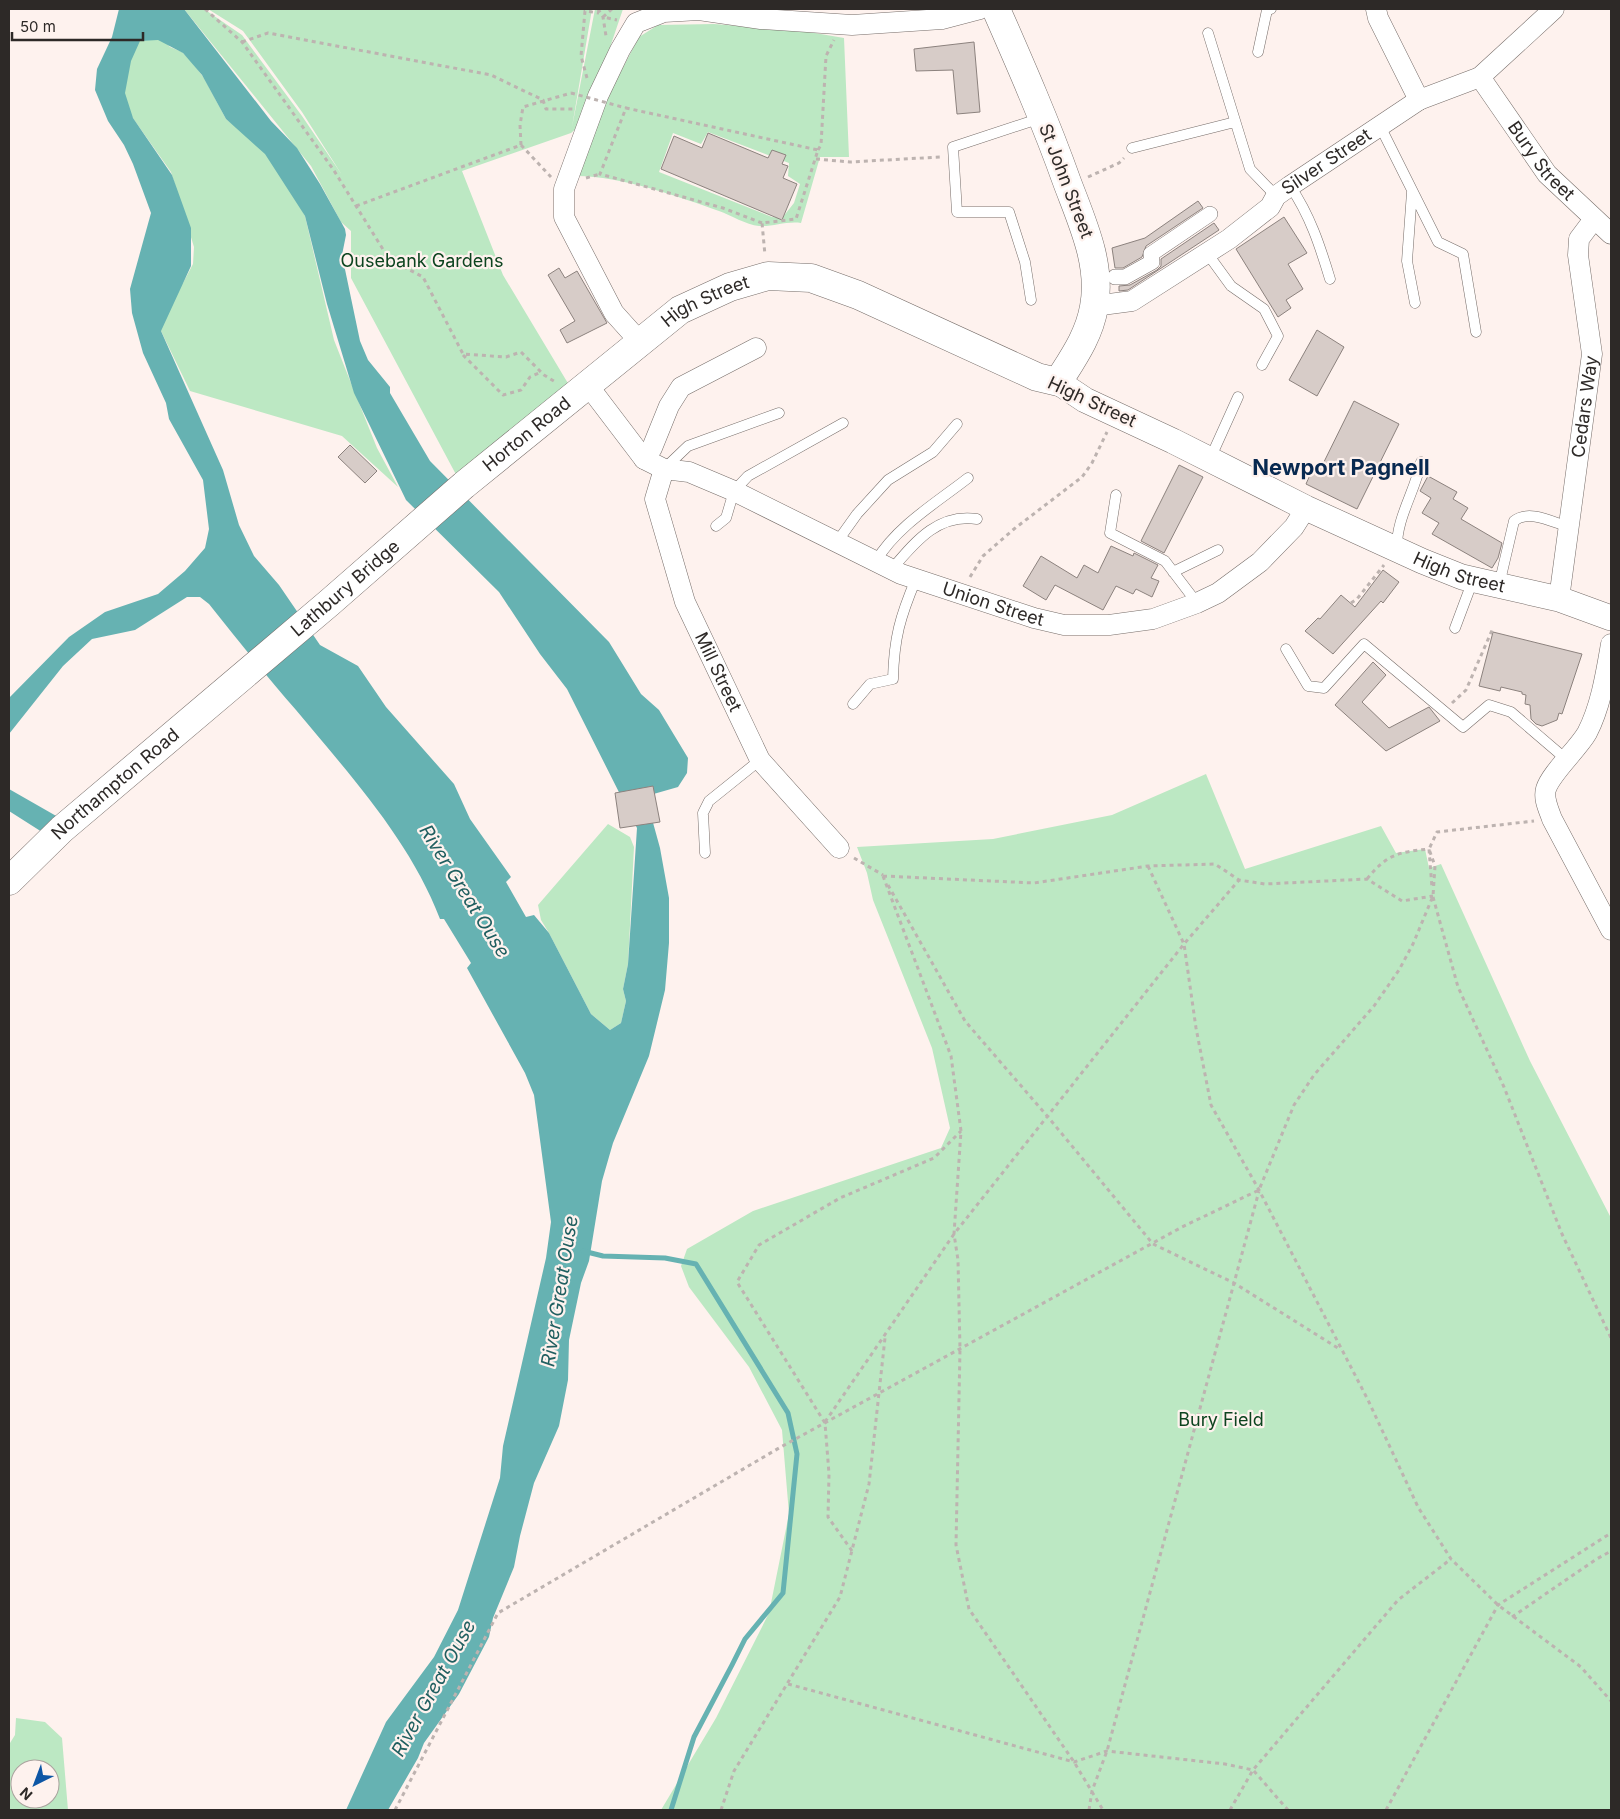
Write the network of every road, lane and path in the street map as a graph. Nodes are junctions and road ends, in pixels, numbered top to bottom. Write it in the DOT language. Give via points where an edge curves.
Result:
graph roads {
  1 [pos="205,9"];
  2 [pos="980,9"];
  3 [pos="996,9"];
  4 [pos="1271,9"];
  5 [pos="1376,9"];
  6 [pos="1553,9"];
  7 [pos="599,11"];
  8 [pos="603,17"];
  9 [pos="852,25"];
  10 [pos="1208,34"];
  11 [pos="242,42"];
  12 [pos="1258,52"];
  13 [pos="1480,77"];
  14 [pos="591,93"];
  15 [pos="543,100"];
  16 [pos="1419,100"];
  17 [pos="626,108"];
  18 [pos="582,110"];
  19 [pos="1042,118"];
  20 [pos="1235,122"];
  21 [pos="1380,126"];
  22 [pos="521,145"];
  23 [pos="953,147"];
  24 [pos="1132,148"];
  25 [pos="818,150"];
  26 [pos="816,159"];
  27 [pos="600,174"];
  28 [pos="586,179"];
  29 [pos="1069,186"];
  30 [pos="564,190"];
  31 [pos="1283,191"];
  32 [pos="1412,191"];
  33 [pos="356,206"];
  34 [pos="1210,214"];
  35 [pos="1594,219"];
  36 [pos="762,223"];
  37 [pos="1611,234"];
  38 [pos="1207,253"];
  39 [pos="768,276"];
  40 [pos="1115,277"];
  41 [pos="1330,280"];
  42 [pos="1031,300"];
  43 [pos="1415,303"];
  44 [pos="1094,306"];
  45 [pos="1476,332"];
  46 [pos="640,342"];
  47 [pos="756,348"];
  48 [pos="463,354"];
  49 [pos="1262,365"];
  50 [pos="542,372"];
  51 [pos="1058,382"];
  52 [pos="580,389"];
  53 [pos="1238,397"];
  54 [pos="779,413"];
  55 [pos="1116,413"];
  56 [pos="843,423"];
  57 [pos="957,424"];
  58 [pos="644,459"];
  59 [pos="1210,459"];
  60 [pos="1421,462"];
  61 [pos="664,469"];
  62 [pos="968,478"];
  63 [pos="464,485"];
  64 [pos="1116,495"];
  65 [pos="741,496"];
  66 [pos="1306,508"];
  67 [pos="977,519"];
  68 [pos="716,526"];
  69 [pos="1569,528"];
  70 [pos="837,542"];
  71 [pos="1397,549"];
  72 [pos="1218,550"];
  73 [pos="884,565"];
  74 [pos="1173,572"];
  75 [pos="916,579"];
  76 [pos="1473,579"];
  77 [pos="1498,586"];
  78 [pos="960,594"];
  79 [pos="1559,599"];
  80 [pos="1197,603"];
  81 [pos="1351,603"];
  82 [pos="1611,618"];
  83 [pos="1455,628"];
  84 [pos="1493,628"];
  85 [pos="1611,644"];
  86 [pos="1286,649"];
  87 [pos="225,691"];
  88 [pos="853,704"];
  89 [pos="1443,712"];
  90 [pos="760,760"];
  91 [pos="1567,760"];
  92 [pos="1552,819"];
  93 [pos="839,848"];
  94 [pos="1429,849"];
  95 [pos="705,853"];
  96 [pos="863,863"];
  97 [pos="1148,866"];
  98 [pos="883,876"];
  99 [pos="1368,879"];
  100 [pos="1239,880"];
  101 [pos="9,881"];
  102 [pos="1433,896"];
  103 [pos="1611,930"];
  104 [pos="1184,944"];
  105 [pos="1048,1117"];
  106 [pos="961,1131"];
  107 [pos="1259,1190"];
  108 [pos="954,1234"];
  109 [pos="1153,1244"];
  110 [pos="1234,1284"];
  111 [pos="885,1337"];
  112 [pos="1611,1338"];
  113 [pos="960,1349"];
  114 [pos="1341,1350"];
  115 [pos="879,1393"];
  116 [pos="825,1423"];
  117 [pos="1611,1533"];
  118 [pos="852,1551"];
  119 [pos="1611,1551"];
  120 [pos="1451,1559"];
  121 [pos="1498,1605"];
  122 [pos="1512,1617"];
  123 [pos="788,1684"];
  124 [pos="1611,1701"];
  125 [pos="1107,1751"];
  126 [pos="1074,1762"];
  127 [pos="1253,1770"];
  128 [pos="1092,1791"];
  129 [pos="395,1810"];
  130 [pos="721,1810"];
  131 [pos="1089,1810"];
  132 [pos="1103,1810"];
  133 [pos="1230,1810"];
  134 [pos="1288,1810"];
  135 [pos="1386,1810"];
  1 -- 11 [label="path"];
  2 -- 9 [label="street" via="942,20"];
  3 -- 19 [label="main road, St John Street"];
  4 -- 12 [label="lane" via="1267,10"];
  5 -- 16 [label="street"];
  6 -- 13 [label="street, Silver Street"];
  7 -- 8 [label="path"];
  7 -- 14 [label="path" via="585,12 581,56"];
  9 -- 14 [label="street" via="762,19 699,10 664,12 636,23"];
  9 -- 25 [label="path" via="834,40 826,56 821,145"];
  10 -- 20 [label="lane"];
  11 -- 15 [label="path" via="268,33 491,75"];
  11 -- 33 [label="path"];
  13 -- 16 [label="street, Silver Street"];
  13 -- 35 [label="street, Bury Street" via="1547,174"];
  14 -- 30 [label="street"];
  15 -- 17 [label="path, bridge" via="571,93"];
  15 -- 18 [label="path" via="546,109"];
  15 -- 22 [label="path" via="523,107"];
  16 -- 21 [label="street, Silver Street"];
  17 -- 25 [label="path"];
  17 -- 27 [label="path"];
  19 -- 23 [label="lane"];
  19 -- 29 [label="main road, St John Street"];
  20 -- 24 [label="lane"];
  20 -- 31 [label="lane" via="1250,168"];
  21 -- 31 [label="street, Silver Street"];
  21 -- 32 [label="lane"];
  22 -- 30 [label="path"];
  22 -- 33 [label="path"];
  23 -- 26 [label="path" via="938,159 850,162"];
  23 -- 42 [label="lane" via="957,212 1009,212 1025,262"];
  24 -- 29 [label="path" via="1119,163"];
  25 -- 26 [label="path"];
  26 -- 36 [label="path" via="796,220"];
  27 -- 28 [label="path"];
  27 -- 36 [label="path" via="723,208"];
  29 -- 44 [label="main road, St John Street" via="1090,240"];
  30 -- 46 [label="street" via="564,217 614,313"];
  31 -- 38 [label="street, Silver Street" via="1270,207"];
  31 -- 41 [label="lane" via="1300,202 1319,240"];
  32 -- 43 [label="lane" via="1407,261"];
  32 -- 45 [label="lane" via="1438,242 1463,254"];
  33 -- 48 [label="path" via="389,259 423,277"];
  34 -- 40 [label="street" via="1151,254 1152,262 1125,277"];
  35 -- 37 [label="street, Bury Street"];
  35 -- 69 [label="street, Cedars Way" via="1580,239 1578,255 1592,354"];
  36 -- 39 [label="path"];
  38 -- 44 [label="street, Silver Street" via="1132,301"];
  38 -- 49 [label="lane" via="1231,286 1264,309 1278,336"];
  39 -- 46 [label="main road, High Street" via="730,287 680,310"];
  39 -- 51 [label="main road, High Street" via="811,278 858,295 1037,377"];
  44 -- 51 [label="main road, St John Street" via="1087,336"];
  46 -- 52 [label="main road, High Street"];
  47 -- 58 [label="street" via="681,387"];
  48 -- 50 [label="path" via="506,357 521,352"];
  48 -- 50 [label="path" via="502,395 521,390 530,377"];
  50 -- 52 [label="path"];
  51 -- 55 [label="street, High Street" via="1085,400"];
  52 -- 58 [label="street"];
  52 -- 63 [label="main road, Horton Road"];
  53 -- 59 [label="lane"];
  54 -- 61 [label="lane" via="688,446"];
  55 -- 59 [label="street, High Street"];
  55 -- 78 [label="path" via="1082,477 984,556"];
  56 -- 65 [label="lane" via="748,476"];
  57 -- 70 [label="lane" via="934,452 888,480"];
  58 -- 61 [label="street, Union Street"];
  59 -- 66 [label="street, High Street"];
  60 -- 71 [label="lane" via="1396,538"];
  61 -- 65 [label="street, Union Street" via="689,472"];
  61 -- 90 [label="street, Mill Street" via="655,498 685,602"];
  62 -- 73 [label="lane" via="885,546"];
  63 -- 87 [label="main road, Lathbury Bridge"];
  64 -- 74 [label="lane" via="1110,533 1165,561"];
  65 -- 68 [label="lane"];
  65 -- 70 [label="street, Union Street"];
  66 -- 71 [label="street, High Street"];
  66 -- 80 [label="street, Union Street" via="1294,527 1260,562 1218,593"];
  67 -- 73 [label="lane" via="962,517 946,521"];
  69 -- 77 [label="lane" via="1534,516 1514,521"];
  69 -- 79 [label="street, Cedars Way"];
  70 -- 73 [label="street, Union Street"];
  71 -- 76 [label="street, High Street"];
  71 -- 81 [label="path" via="1358,599"];
  72 -- 74 [label="lane"];
  73 -- 75 [label="street, Union Street"];
  74 -- 80 [label="lane"];
  75 -- 78 [label="street, Union Street"];
  75 -- 88 [label="lane" via="900,616 893,679 870,684"];
  76 -- 77 [label="street, High Street"];
  76 -- 83 [label="lane"];
  77 -- 79 [label="street, High Street"];
  78 -- 80 [label="street, Union Street" via="1064,625 1108,625 1153,619"];
  79 -- 82 [label="street, High Street"];
  84 -- 89 [label="path" via="1466,690"];
  85 -- 91 [label="street" via="1596,711 1586,733"];
  86 -- 89 [label="lane" via="1308,686 1324,688 1364,644"];
  87 -- 101 [label="main road, Northampton Road" via="62,829"];
  89 -- 91 [label="lane" via="1463,727 1489,705 1511,712"];
  90 -- 93 [label="street, Mill Street"];
  90 -- 95 [label="lane" via="709,801 703,813"];
  91 -- 92 [label="street" via="1546,789"];
  92 -- 94 [label="path" via="1437,832"];
  92 -- 103 [label="street"];
  94 -- 99 [label="path" via="1396,853 1379,864"];
  94 -- 102 [label="path"];
  96 -- 98 [label="path"];
  97 -- 98 [label="path" via="1034,884"];
  97 -- 100 [label="path" via="1214,864"];
  97 -- 104 [label="path"];
  98 -- 105 [label="path" via="965,1021"];
  98 -- 106 [label="path" via="951,1056"];
  99 -- 100 [label="path" via="1265,884"];
  99 -- 102 [label="path" via="1402,900"];
  100 -- 104 [label="path"];
  102 -- 107 [label="path" via="1399,970 1294,1105"];
  102 -- 112 [label="path" via="1458,987 1504,1087 1562,1234"];
  104 -- 105 [label="path"];
  104 -- 107 [label="path" via="1211,1105"];
  105 -- 108 [label="path"];
  105 -- 109 [label="path"];
  106 -- 108 [label="path"];
  106 -- 116 [label="path" via="934,1158 840,1198 758,1245 737,1282"];
  107 -- 109 [label="path"];
  107 -- 110 [label="path"];
  107 -- 114 [label="path"];
  108 -- 111 [label="path"];
  108 -- 113 [label="path" via="958,1260"];
  109 -- 110 [label="path"];
  109 -- 113 [label="path"];
  110 -- 114 [label="path"];
  110 -- 125 [label="path"];
  111 -- 115 [label="path"];
  111 -- 116 [label="path"];
  113 -- 115 [label="path"];
  113 -- 126 [label="path" via="956,1545 969,1609"];
  114 -- 120 [label="path" via="1418,1507"];
  115 -- 116 [label="path"];
  115 -- 118 [label="path" via="869,1484"];
  116 -- 118 [label="path" via="828,1516"];
  116 -- 129 [label="path" via="498,1614"];
  117 -- 121 [label="path"];
  118 -- 123 [label="path" via="840,1596"];
  119 -- 122 [label="path"];
  120 -- 121 [label="path"];
  120 -- 127 [label="path" via="1398,1600"];
  121 -- 122 [label="path"];
  121 -- 135 [label="path"];
  122 -- 124 [label="path" via="1582,1667"];
  123 -- 126 [label="path"];
  123 -- 130 [label="path" via="734,1771"];
  125 -- 126 [label="path"];
  125 -- 127 [label="path"];
  125 -- 128 [label="path"];
  126 -- 128 [label="path"];
  127 -- 133 [label="path"];
  127 -- 134 [label="path"];
  128 -- 131 [label="path"];
  128 -- 132 [label="path"];
}
